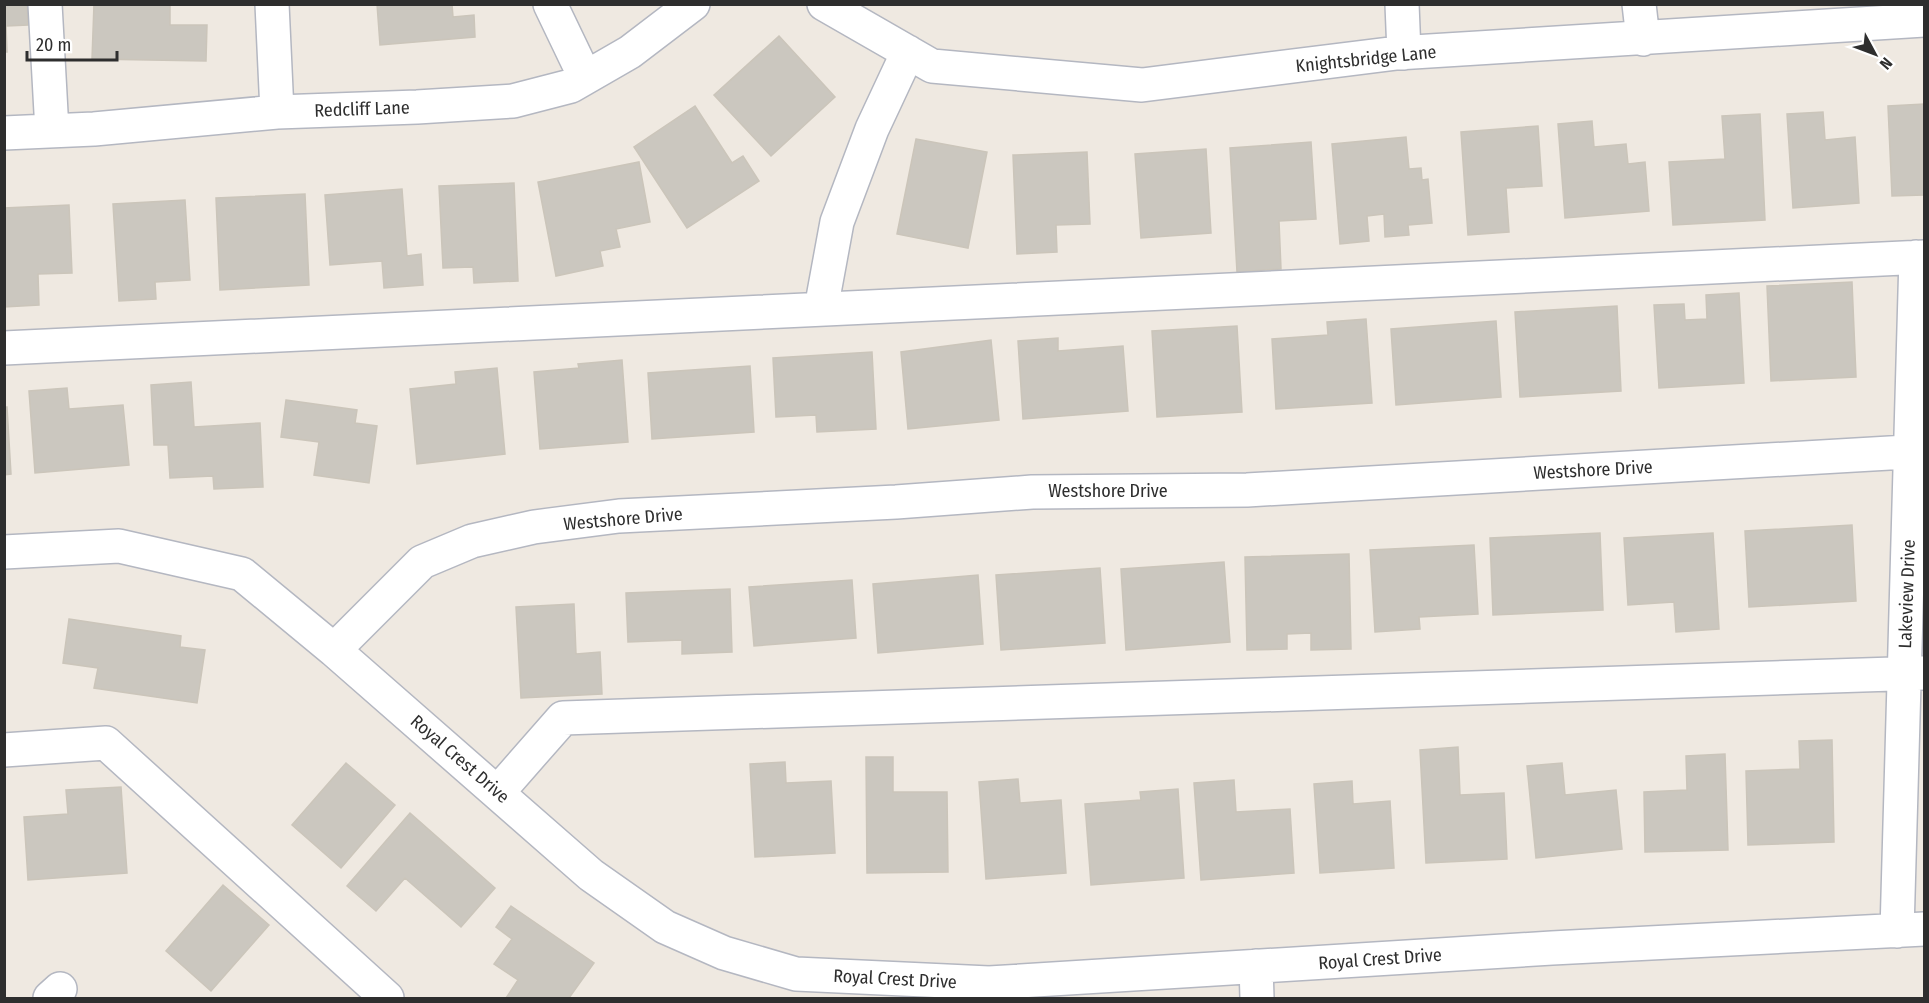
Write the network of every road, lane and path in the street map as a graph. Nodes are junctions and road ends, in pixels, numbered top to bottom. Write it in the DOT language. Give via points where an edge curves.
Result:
graph roads {
  1 [pos="45,4"];
  2 [pos="272,4"];
  3 [pos="550,4"];
  4 [pos="693,4"];
  5 [pos="824,4"];
  6 [pos="1402,4"];
  7 [pos="1640,4"];
  8 [pos="1871,14"];
  9 [pos="1924,20"];
  10 [pos="1643,39"];
  11 [pos="908,52"];
  12 [pos="1404,53"];
  13 [pos="585,77"];
  14 [pos="277,112"];
  15 [pos="52,131"];
  16 [pos="4,133"];
  17 [pos="1920,257"];
  18 [pos="821,309"];
  19 [pos="4,348"];
  20 [pos="1918,451"];
  21 [pos="4,552"];
  22 [pos="334,650"];
  23 [pos="1915,673"];
  24 [pos="4,750"];
  25 [pos="498,792"];
  26 [pos="1911,930"];
  27 [pos="1256,966"];
  28 [pos="387,999"];
  29 [pos="1257,999"];
  1 -- 15 [label="street"];
  2 -- 14 [label="street"];
  3 -- 13 [label="street"];
  4 -- 13 [label="street, Redcliff Lane" via="630,52"];
  5 -- 11 [label="street, Knightsbridge Lane"];
  6 -- 12 [label="street"];
  7 -- 10 [label="street"];
  8 -- 9 [label="street, Knightsbridge Lane"];
  8 -- 10 [label="street, Knightsbridge Lane"];
  10 -- 12 [label="street, Knightsbridge Lane"];
  11 -- 12 [label="street, Knightsbridge Lane" via="932,66 1142,85"];
  11 -- 18 [label="street" via="872,129 837,222"];
  13 -- 14 [label="street, Redcliff Lane" via="571,86 513,101"];
  14 -- 15 [label="street, Redcliff Lane"];
  15 -- 16 [label="street, Redcliff Lane"];
  17 -- 18 [label="street"];
  17 -- 20 [label="street, Lakeview Drive"];
  18 -- 19 [label="street"];
  20 -- 22 [label="street, Westshore Drive" via="1246,490 1032,492 620,516 472,541 422,562"];
  20 -- 23 [label="street, Lakeview Drive"];
  21 -- 22 [label="street, Royal Crest Drive" via="120,546 242,574"];
  22 -- 25 [label="street, Royal Crest Drive"];
  23 -- 25 [label="street" via="563,718"];
  23 -- 26 [label="street, Lakeview Drive"];
  24 -- 28 [label="street" via="106,743"];
  25 -- 27 [label="street, Royal Crest Drive" via="591,874 665,927 724,953 796,974 989,983"];
  26 -- 27 [label="street, Royal Crest Drive"];
  27 -- 29 [label="street"];
}
